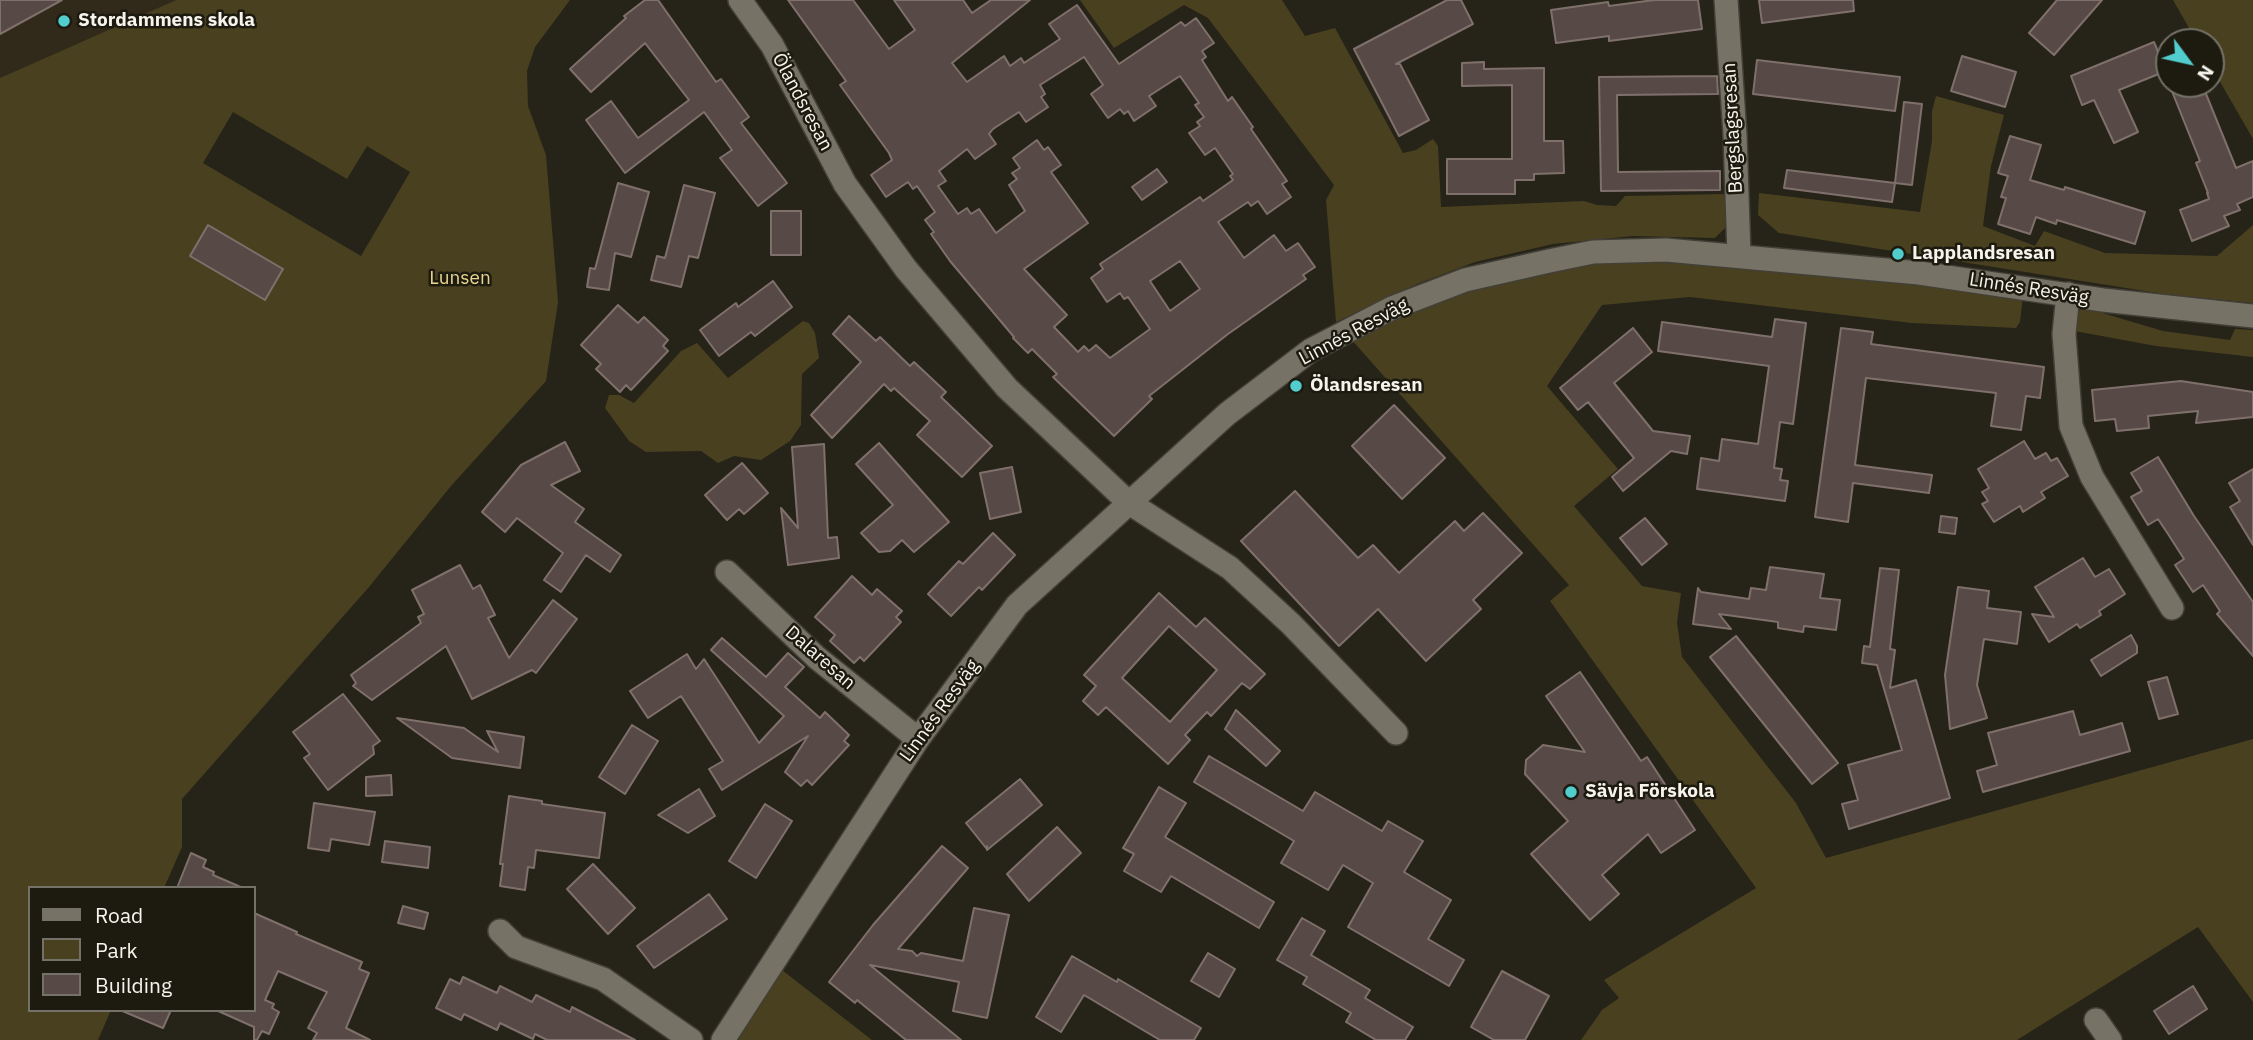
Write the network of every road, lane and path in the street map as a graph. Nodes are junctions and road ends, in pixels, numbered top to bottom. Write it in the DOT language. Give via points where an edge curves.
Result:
graph roads {
  1 [pos="740,0"];
  2 [pos="1726,0"];
  3 [pos="1739,255"];
  4 [pos="2068,295"];
  5 [pos="2253,316"];
  6 [pos="1128,502"];
  7 [pos="727,572"];
  8 [pos="2172,608"];
  9 [pos="1396,733"];
  10 [pos="918,739"];
  11 [pos="500,931"];
  12 [pos="2096,1020"];
  13 [pos="691,1040"];
  14 [pos="723,1040"];
  15 [pos="2110,1040"];
  1 -- 6 [label="street, Ölandsresan" via="772,45 845,184 906,269 1007,388"];
  2 -- 3 [label="street, Bergslagsresan"];
  3 -- 4 [label="street, Linnés Resväg" via="1919,273"];
  3 -- 6 [label="street, Linnés Resväg" via="1593,252 1465,280 1392,309 1311,350 1227,414"];
  4 -- 5 [label="street, Linnés Resväg"];
  4 -- 8 [label="street" via="2064,334 2071,426 2092,477"];
  6 -- 9 [label="street, Ölandsresan" via="1230,568"];
  6 -- 10 [label="street, Linnés Resväg" via="1017,605"];
  7 -- 10 [label="street, Dalaresan" via="816,657"];
  10 -- 14 [label="street, Linnés Resväg"];
  11 -- 13 [label="street" via="516,947 603,979"];
  12 -- 15 [label="street"];
}
